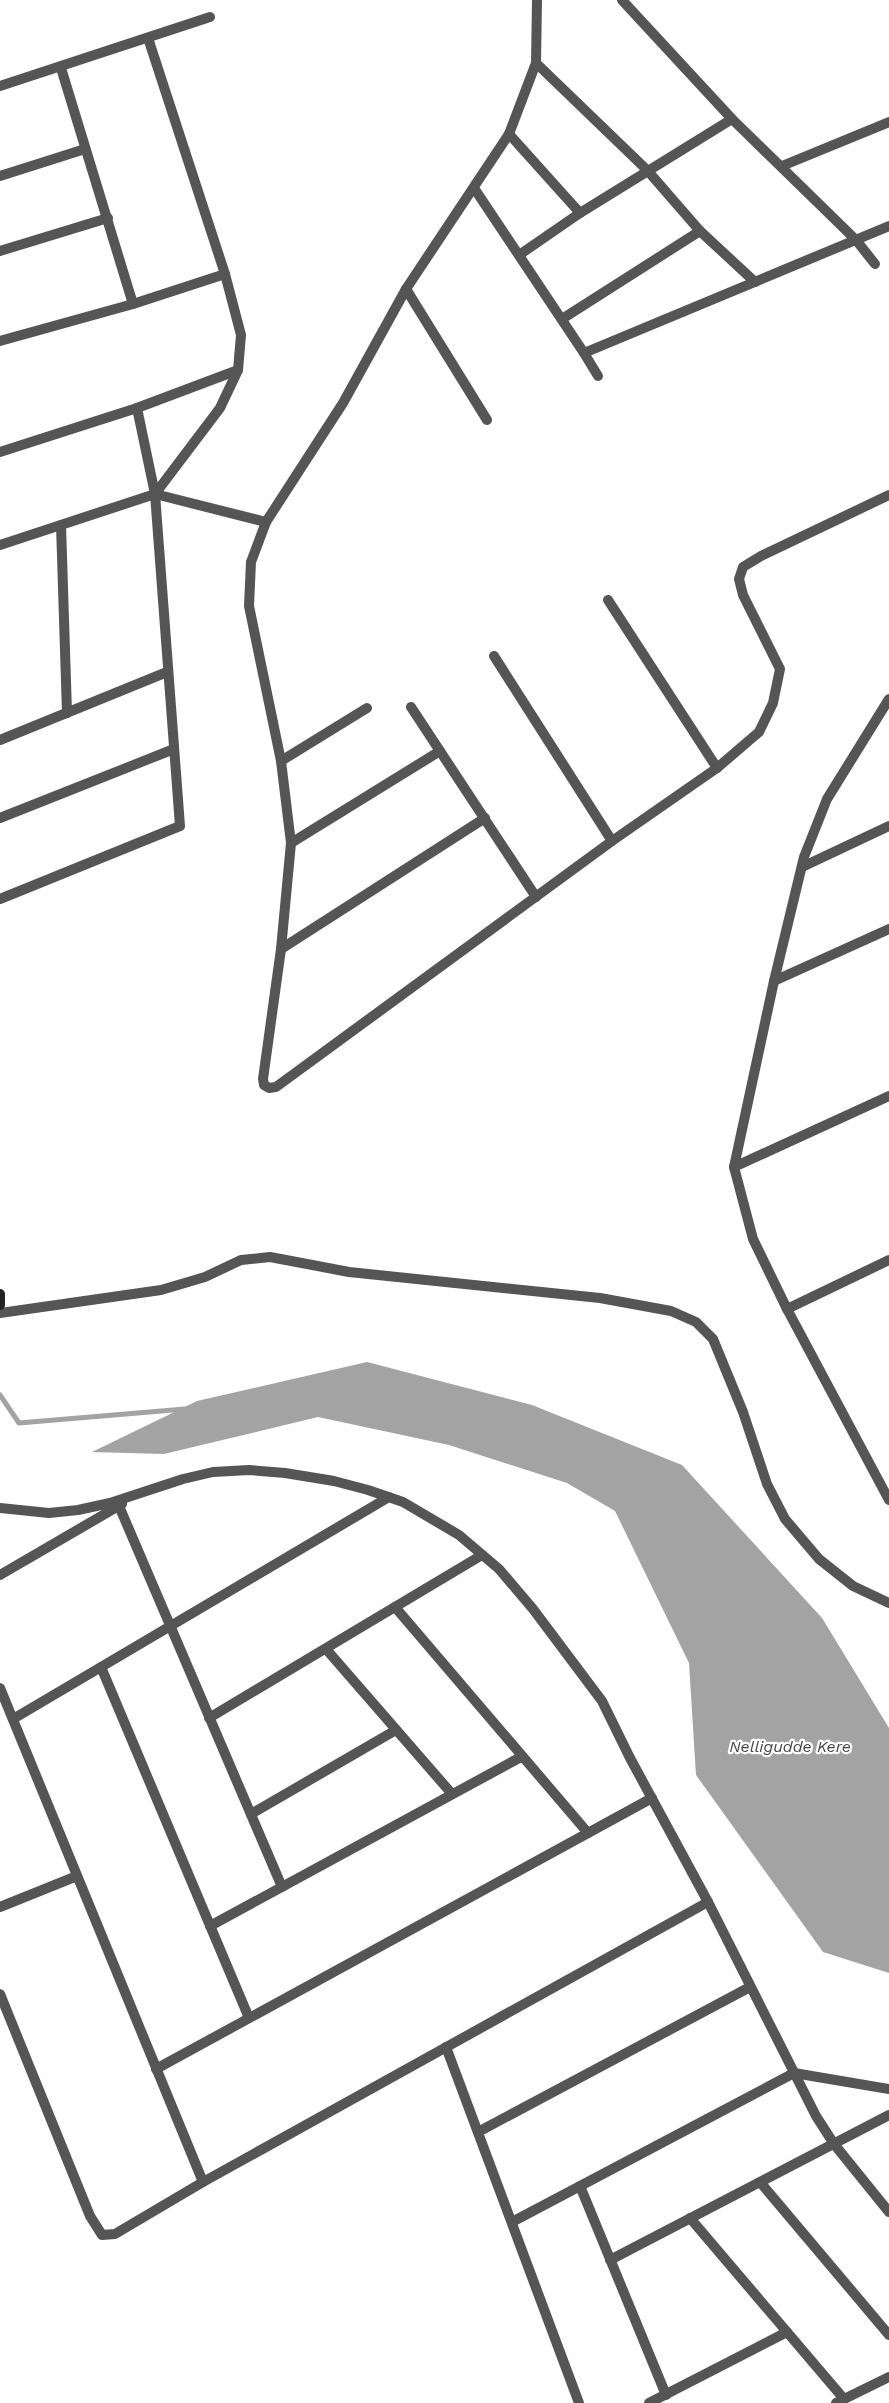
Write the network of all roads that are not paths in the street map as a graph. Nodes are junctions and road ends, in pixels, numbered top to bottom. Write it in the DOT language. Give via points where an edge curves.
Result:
graph roads {
  1 [pos="537,0"];
  2 [pos="626,1"];
  3 [pos="210,17"];
  4 [pos="148,38"];
  5 [pos="536,63"];
  6 [pos="61,68"];
  7 [pos="0,86"];
  8 [pos="732,119"];
  9 [pos="889,122"];
  10 [pos="509,134"];
  11 [pos="85,148"];
  12 [pos="782,166"];
  13 [pos="647,170"];
  14 [pos="0,176"];
  15 [pos="474,188"];
  16 [pos="580,213"];
  17 [pos="108,218"];
  18 [pos="889,226"];
  19 [pos="700,231"];
  20 [pos="856,240"];
  21 [pos="0,252"];
  22 [pos="519,255"];
  23 [pos="875,264"];
  24 [pos="225,274"];
  25 [pos="755,282"];
  26 [pos="406,290"];
  27 [pos="133,304"];
  28 [pos="562,319"];
  29 [pos="0,341"];
  30 [pos="584,353"];
  31 [pos="238,370"];
  32 [pos="598,376"];
  33 [pos="137,408"];
  34 [pos="487,420"];
  35 [pos="0,452"];
  36 [pos="155,494"];
  37 [pos="889,495"];
  38 [pos="266,522"];
  39 [pos="61,525"];
  40 [pos="0,545"];
  41 [pos="608,600"];
  42 [pos="494,656"];
  43 [pos="167,672"];
  44 [pos="889,699"];
  45 [pos="411,707"];
  46 [pos="367,708"];
  47 [pos="67,712"];
  48 [pos="0,740"];
  49 [pos="174,749"];
  50 [pos="440,751"];
  51 [pos="281,761"];
  52 [pos="717,768"];
  53 [pos="0,818"];
  54 [pos="484,818"];
  55 [pos="889,826"];
  56 [pos="612,841"];
  57 [pos="291,843"];
  58 [pos="802,867"];
  59 [pos="536,897"];
  60 [pos="0,900"];
  61 [pos="889,929"];
  62 [pos="281,949"];
  63 [pos="774,981"];
  64 [pos="889,1096"];
  65 [pos="734,1167"];
  66 [pos="889,1260"];
  67 [pos="0,1294"];
  68 [pos="0,1305"];
  69 [pos="787,1309"];
  70 [pos="0,1313"];
  71 [pos="144,1491"];
  72 [pos="389,1497"];
  73 [pos="889,1500"];
  74 [pos="118,1506"];
  75 [pos="0,1508"];
  76 [pos="482,1555"];
  77 [pos="0,1575"];
  78 [pos="889,1603"];
  79 [pos="395,1607"];
  80 [pos="169,1626"];
  81 [pos="326,1648"];
  82 [pos="101,1667"];
  83 [pos="0,1688"];
  84 [pos="209,1718"];
  85 [pos="12,1719"];
  86 [pos="396,1730"];
  87 [pos="521,1757"];
  88 [pos="452,1794"];
  89 [pos="652,1798"];
  90 [pos="250,1814"];
  91 [pos="588,1833"];
  92 [pos="77,1876"];
  93 [pos="282,1887"];
  94 [pos="708,1902"];
  95 [pos="0,1907"];
  96 [pos="210,1926"];
  97 [pos="750,1987"];
  98 [pos="0,1994"];
  99 [pos="248,2018"];
  100 [pos="446,2047"];
  101 [pos="156,2068"];
  102 [pos="794,2073"];
  103 [pos="889,2089"];
  104 [pos="889,2115"];
  105 [pos="478,2132"];
  106 [pos="834,2144"];
  107 [pos="203,2182"];
  108 [pos="760,2182"];
  109 [pos="580,2186"];
  110 [pos="889,2212"];
  111 [pos="690,2218"];
  112 [pos="512,2222"];
  113 [pos="610,2260"];
  114 [pos="787,2332"];
  115 [pos="889,2335"];
  116 [pos="889,2378"];
  117 [pos="666,2395"];
  118 [pos="840,2401"];
  119 [pos="579,2403"];
  120 [pos="649,2403"];
  1 -- 5 [label="street"];
  2 -- 8 [label="street"];
  3 -- 4 [label="street"];
  4 -- 6 [label="street"];
  4 -- 24 [label="street"];
  5 -- 10 [label="street"];
  5 -- 13 [label="street"];
  6 -- 7 [label="street"];
  6 -- 11 [label="street"];
  8 -- 12 [label="street"];
  8 -- 13 [label="street"];
  9 -- 12 [label="street"];
  10 -- 15 [label="street"];
  10 -- 16 [label="street"];
  11 -- 14 [label="street"];
  11 -- 17 [label="street"];
  12 -- 20 [label="street"];
  13 -- 16 [label="street"];
  13 -- 19 [label="street"];
  15 -- 22 [label="street"];
  15 -- 26 [label="street"];
  16 -- 22 [label="street"];
  17 -- 21 [label="street"];
  17 -- 27 [label="street"];
  18 -- 20 [label="street"];
  19 -- 25 [label="street"];
  19 -- 28 [label="street"];
  20 -- 23 [label="street"];
  20 -- 25 [label="street"];
  22 -- 28 [label="street"];
  24 -- 27 [label="street"];
  24 -- 31 [label="street" via="241,335"];
  25 -- 30 [label="street"];
  26 -- 34 [label="street"];
  26 -- 38 [label="street" via="343,403"];
  27 -- 29 [label="street"];
  28 -- 30 [label="street"];
  30 -- 32 [label="street"];
  31 -- 33 [label="street"];
  31 -- 36 [label="street" via="220,408"];
  33 -- 35 [label="street"];
  33 -- 36 [label="street"];
  36 -- 38 [label="street"];
  36 -- 39 [label="street"];
  36 -- 43 [label="street"];
  37 -- 52 [label="street" via="743,567 739,579 743,595 780,669 773,703 759,732"];
  38 -- 51 [label="street" via="251,562 249,606"];
  39 -- 40 [label="street"];
  39 -- 47 [label="street"];
  41 -- 52 [label="street"];
  42 -- 56 [label="street"];
  43 -- 47 [label="street"];
  43 -- 49 [label="street"];
  44 -- 58 [label="street" via="827,799"];
  45 -- 50 [label="street"];
  46 -- 51 [label="street"];
  47 -- 48 [label="street"];
  49 -- 53 [label="street"];
  49 -- 60 [label="street" via="180,826"];
  50 -- 54 [label="street"];
  50 -- 57 [label="street"];
  51 -- 57 [label="street"];
  52 -- 56 [label="street"];
  54 -- 59 [label="street"];
  54 -- 62 [label="street"];
  55 -- 58 [label="street"];
  56 -- 59 [label="street"];
  57 -- 62 [label="street"];
  58 -- 63 [label="street"];
  59 -- 62 [label="street" via="276,1087 269,1088 264,1085 263,1078"];
  61 -- 63 [label="street"];
  63 -- 65 [label="street"];
  64 -- 65 [label="street"];
  65 -- 69 [label="street" via="754,1239"];
  66 -- 69 [label="street"];
  67 -- 68 [label="street"];
  69 -- 73 [label="street"];
  70 -- 78 [label="street" via="161,1290 205,1277 241,1260 270,1257 349,1272 600,1298 671,1311 696,1322 712,1339 743,1412 767,1484 785,1519 818,1559 854,1586"];
  71 -- 72 [label="street" via="213,1472 249,1470 334,1481"];
  71 -- 74 [label="street"];
  71 -- 75 [label="street" via="78,1510 49,1513"];
  72 -- 76 [label="street" via="459,1535"];
  72 -- 80 [label="street"];
  74 -- 77 [label="street"];
  74 -- 80 [label="street"];
  76 -- 79 [label="street"];
  76 -- 89 [label="street" via="499,1569 533,1608 602,1701"];
  79 -- 81 [label="street"];
  79 -- 87 [label="street"];
  80 -- 82 [label="street"];
  80 -- 84 [label="street"];
  81 -- 84 [label="street"];
  81 -- 86 [label="street"];
  82 -- 85 [label="street"];
  82 -- 96 [label="street"];
  83 -- 85 [label="street"];
  84 -- 90 [label="street"];
  85 -- 92 [label="street"];
  86 -- 88 [label="street"];
  86 -- 90 [label="street"];
  87 -- 88 [label="street"];
  87 -- 91 [label="street"];
  88 -- 93 [label="street"];
  89 -- 91 [label="street"];
  89 -- 94 [label="street"];
  90 -- 93 [label="street"];
  91 -- 99 [label="street"];
  92 -- 95 [label="street"];
  92 -- 101 [label="street"];
  93 -- 96 [label="street"];
  94 -- 97 [label="street"];
  94 -- 100 [label="street"];
  96 -- 99 [label="street"];
  97 -- 102 [label="street"];
  97 -- 105 [label="street"];
  98 -- 107 [label="street" via="90,2216 102,2235 115,2234"];
  99 -- 101 [label="street"];
  100 -- 105 [label="street"];
  100 -- 107 [label="street"];
  101 -- 107 [label="street"];
  102 -- 103 [label="street"];
  102 -- 106 [label="street"];
  102 -- 109 [label="street"];
  104 -- 106 [label="street"];
  105 -- 112 [label="street"];
  106 -- 108 [label="street"];
  106 -- 110 [label="street"];
  108 -- 111 [label="street"];
  108 -- 115 [label="street"];
  109 -- 112 [label="street"];
  109 -- 113 [label="street"];
  111 -- 113 [label="street"];
  111 -- 114 [label="street"];
  112 -- 119 [label="street"];
  113 -- 117 [label="street"];
  114 -- 117 [label="street"];
  114 -- 118 [label="street"];
  116 -- 118 [label="street"];
  117 -- 120 [label="street"];
}
